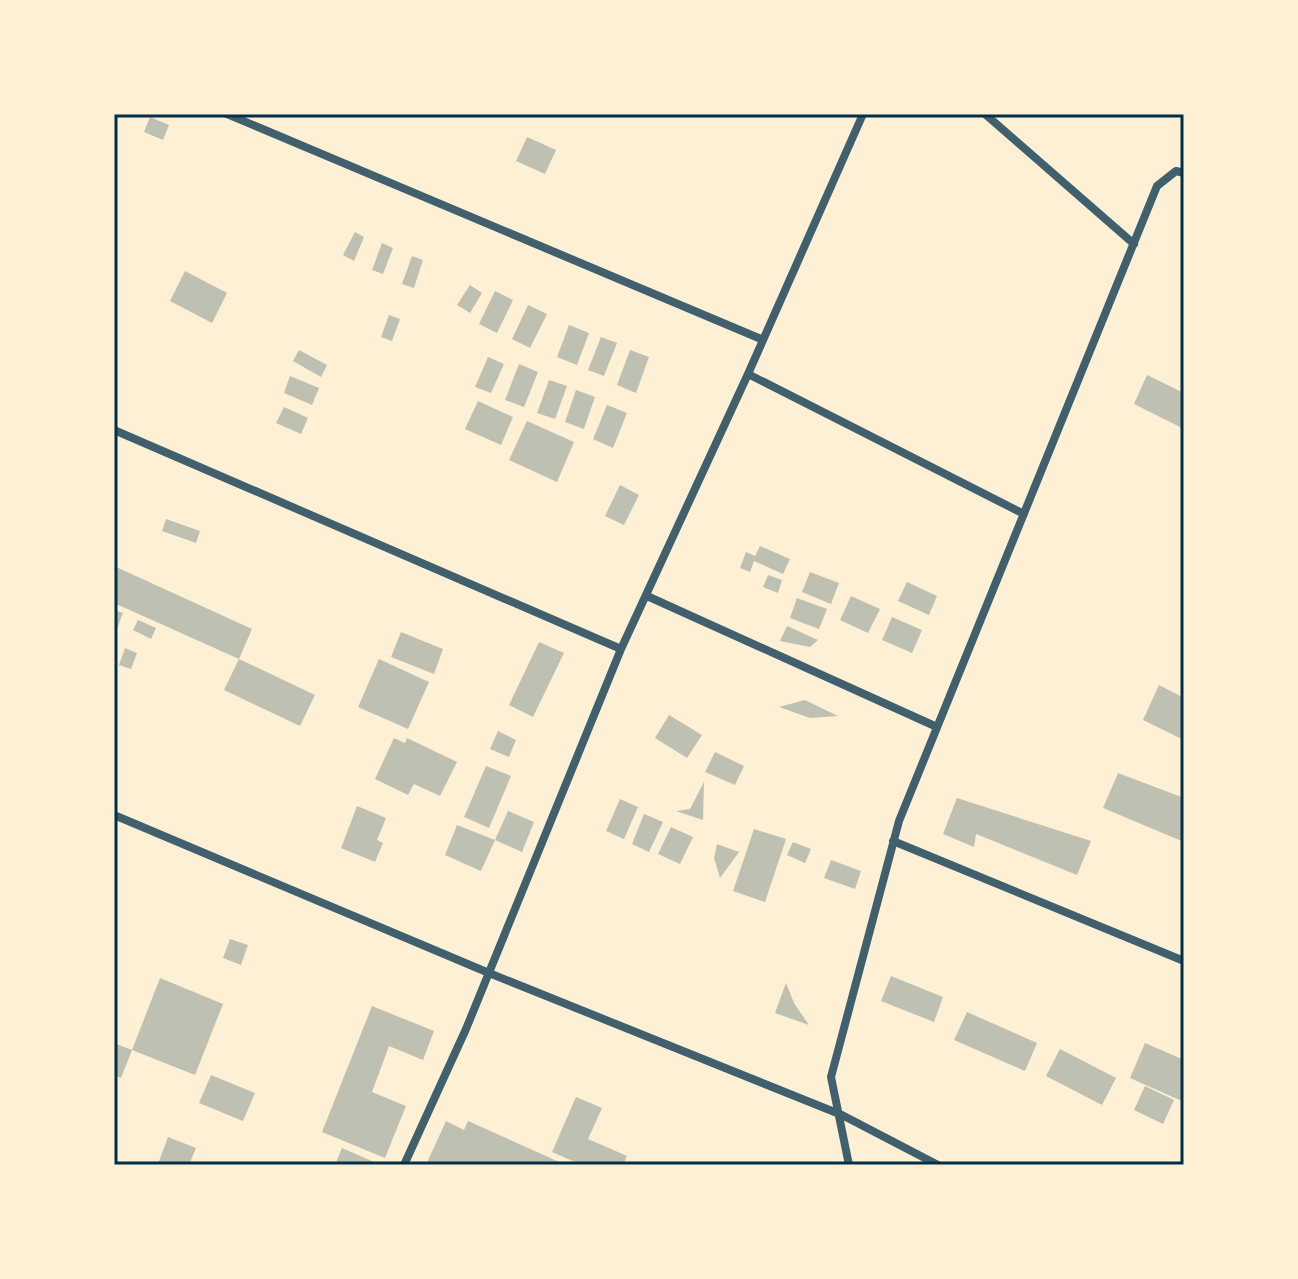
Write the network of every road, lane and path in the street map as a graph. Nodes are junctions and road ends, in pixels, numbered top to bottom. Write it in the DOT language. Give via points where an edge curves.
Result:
graph roads {
  1 [pos="227,114"];
  2 [pos="863,114"];
  3 [pos="985,114"];
  4 [pos="1184,173"];
  5 [pos="1134,244"];
  6 [pos="761,339"];
  7 [pos="748,374"];
  8 [pos="114,430"];
  9 [pos="1024,514"];
  10 [pos="647,596"];
  11 [pos="621,649"];
  12 [pos="937,727"];
  13 [pos="114,815"];
  14 [pos="893,841"];
  15 [pos="1184,961"];
  16 [pos="489,973"];
  17 [pos="842,1115"];
  18 [pos="404,1165"];
  19 [pos="849,1165"];
  20 [pos="938,1165"];
  1 -- 6 [label="street"];
  2 -- 6 [label="street"];
  3 -- 5 [label="street"];
  4 -- 5 [label="street" via="1176,171 1157,186"];
  5 -- 9 [label="street"];
  6 -- 7 [label="street"];
  7 -- 9 [label="street"];
  7 -- 10 [label="street"];
  8 -- 11 [label="street"];
  9 -- 12 [label="street"];
  10 -- 11 [label="street"];
  10 -- 12 [label="street"];
  11 -- 16 [label="street"];
  12 -- 14 [label="street"];
  13 -- 16 [label="street"];
  14 -- 15 [label="street"];
  14 -- 17 [label="street" via="831,1077"];
  16 -- 17 [label="street"];
  16 -- 18 [label="street"];
  17 -- 19 [label="street"];
  17 -- 20 [label="street"];
}
